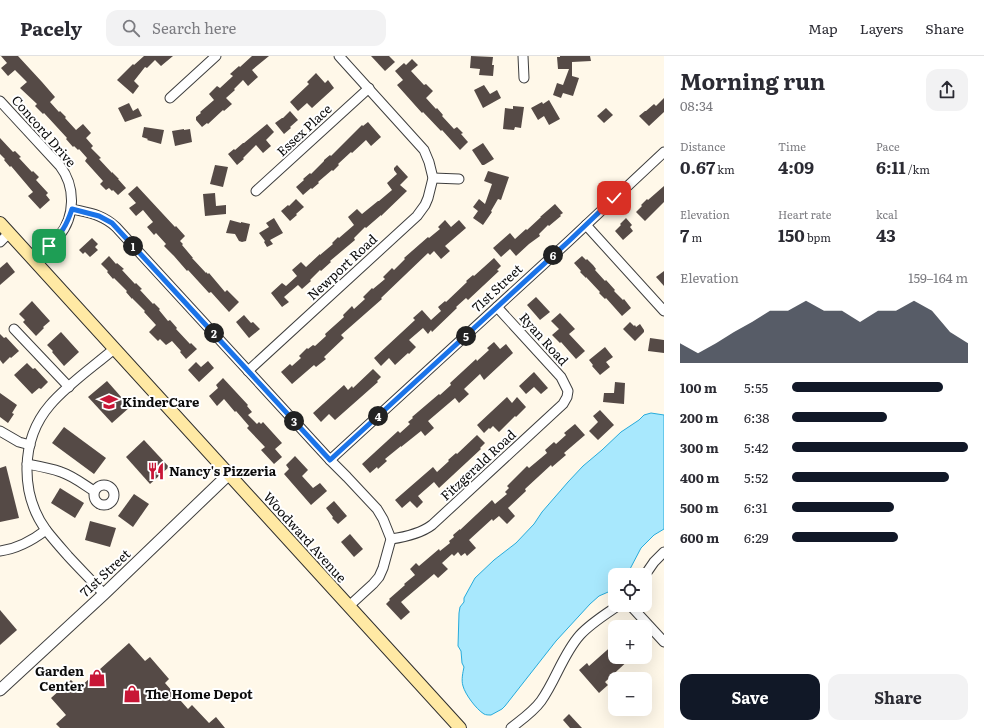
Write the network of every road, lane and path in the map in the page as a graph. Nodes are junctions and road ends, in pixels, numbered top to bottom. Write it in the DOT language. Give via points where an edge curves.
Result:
graph roads {
  1 [pos="216,56"];
  2 [pos="339,56"];
  3 [pos="523,56"];
  4 [pos="524,78"];
  5 [pos="369,88"];
  6 [pos="170,98"];
  7 [pos="0,101"];
  8 [pos="664,152"];
  9 [pos="432,174"];
  10 [pos="459,179"];
  11 [pos="256,191"];
  12 [pos="72,209"];
  13 [pos="0,224"];
  14 [pos="586,225"];
  15 [pos="9,234"];
  16 [pos="0,242"];
  17 [pos="33,260"];
  18 [pos="497,307"];
  19 [pos="664,311"];
  20 [pos="14,329"];
  21 [pos="114,349"];
  22 [pos="248,371"];
  23 [pos="69,387"];
  24 [pos="568,391"];
  25 [pos="0,431"];
  26 [pos="30,445"];
  27 [pos="330,460"];
  28 [pos="27,464"];
  29 [pos="229,474"];
  30 [pos="94,491"];
  31 [pos="46,530"];
  32 [pos="391,540"];
  33 [pos="0,551"];
  34 [pos="664,552"];
  35 [pos="650,568"];
  36 [pos="104,594"];
  37 [pos="349,606"];
  38 [pos="610,612"];
  39 [pos="636,612"];
  40 [pos="664,642"];
  41 [pos="0,690"];
  42 [pos="460,728"];
  43 [pos="511,728"];
  1 -- 6 [label="street"];
  2 -- 5 [label="street"];
  3 -- 4 [label="street"];
  5 -- 9 [label="street" via="422,146"];
  5 -- 11 [label="street, Essex Place"];
  7 -- 12 [label="street, Concord Drive" via="64,171 70,187"];
  8 -- 14 [label="street, 71st Street"];
  9 -- 10 [label="street"];
  9 -- 22 [label="street, Newport Road" via="428,198 417,216"];
  12 -- 17 [label="street, Concord Drive" via="59,236"];
  12 -- 22 [label="street" via="105,218 116,227"];
  13 -- 15 [label="main road, Woodward Avenue"];
  14 -- 18 [label="street, 71st Street"];
  14 -- 19 [label="street"];
  15 -- 16 [label="street"];
  15 -- 17 [label="main road, Woodward Avenue"];
  17 -- 21 [label="main road, Woodward Avenue"];
  18 -- 24 [label="street, Ryan Road" via="561,377"];
  18 -- 27 [label="street, 71st Street"];
  20 -- 23 [label="street"];
  21 -- 23 [label="street"];
  21 -- 29 [label="main road, Woodward Avenue"];
  22 -- 27 [label="street"];
  23 -- 26 [label="street" via="44,414"];
  24 -- 32 [label="street, Fitzgerald Road" via="563,404 432,525 422,532"];
  25 -- 26 [label="street"];
  26 -- 28 [label="street"];
  27 -- 32 [label="street" via="377,509"];
  28 -- 30 [label="street" via="61,472"];
  28 -- 31 [label="street" via="29,490 34,509"];
  29 -- 36 [label="street, 71st Street"];
  29 -- 37 [label="main road, Woodward Avenue"];
  31 -- 33 [label="street" via="16,547"];
  31 -- 36 [label="street"];
  32 -- 37 [label="street" via="379,576"];
  34 -- 35 [label="street"];
  36 -- 41 [label="street, 71st Street"];
  37 -- 42 [label="main road, Woodward Avenue"];
  38 -- 43 [label="street" via="589,626 580,636 541,701"];
  39 -- 40 [label="street"];
}
